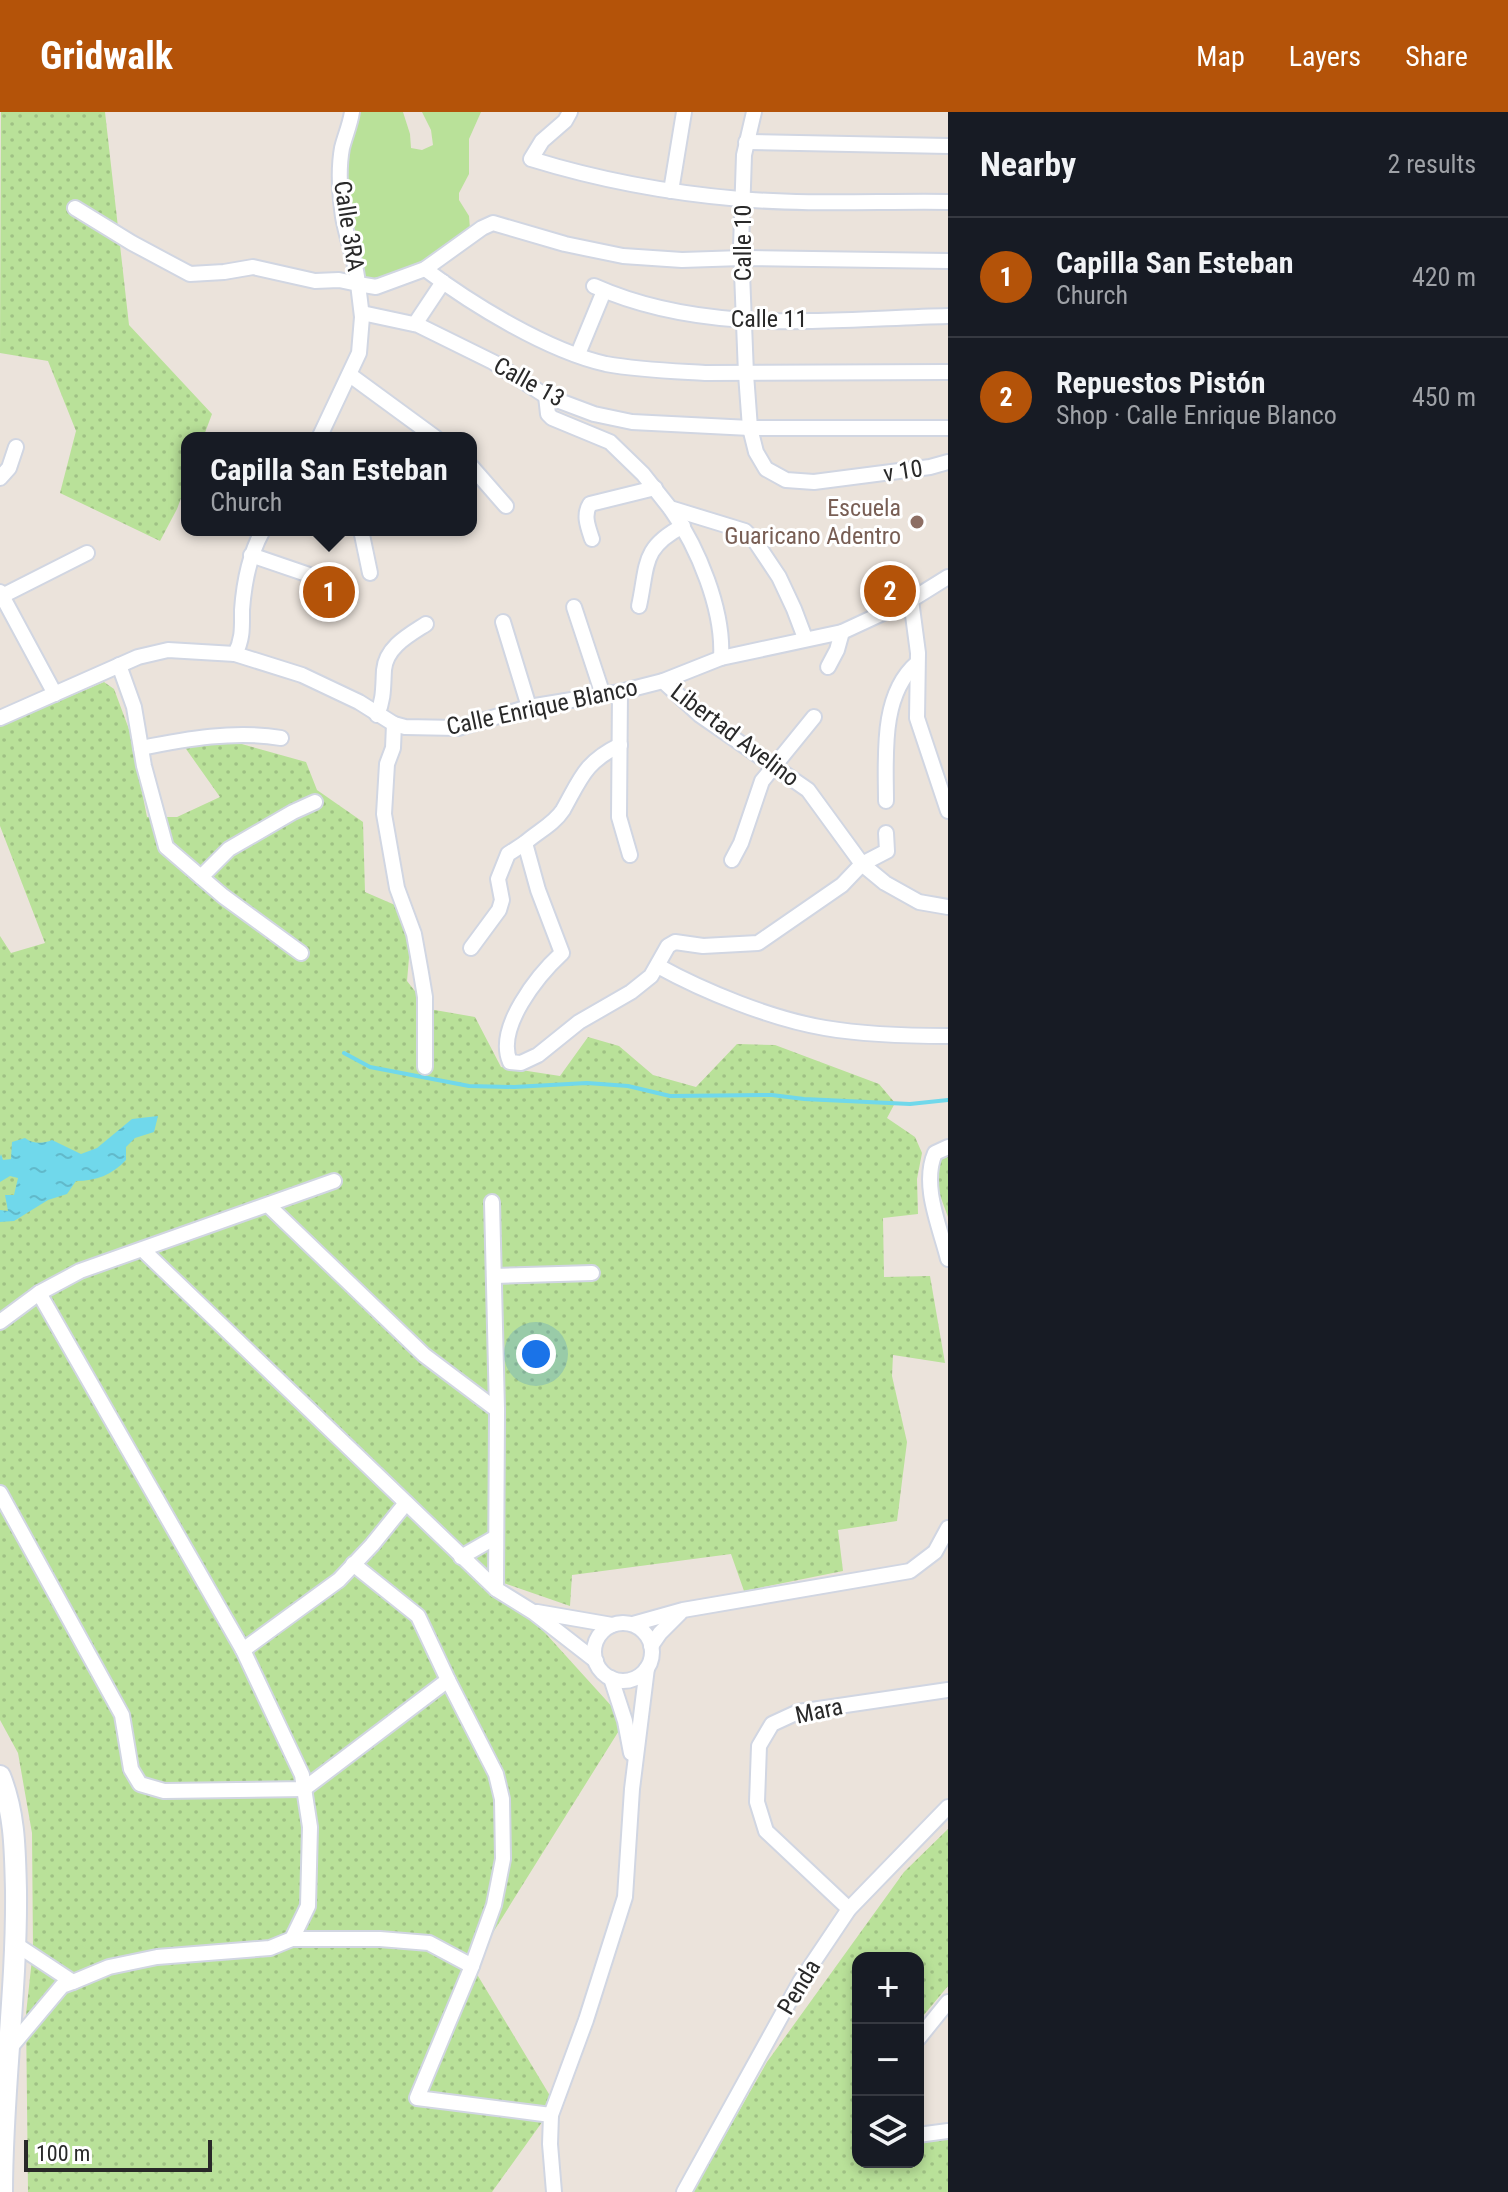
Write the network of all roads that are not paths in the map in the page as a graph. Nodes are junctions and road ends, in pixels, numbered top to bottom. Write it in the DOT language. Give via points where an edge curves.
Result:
graph roads {
  1 [pos="352,112"];
  2 [pos="570,112"];
  3 [pos="667,112"];
  4 [pos="754,112"];
  5 [pos="683,115"];
  6 [pos="746,142"];
  7 [pos="948,146"];
  8 [pos="671,191"];
  9 [pos="743,200"];
  10 [pos="948,202"];
  11 [pos="75,208"];
  12 [pos="742,258"];
  13 [pos="948,261"];
  14 [pos="425,269"];
  15 [pos="443,282"];
  16 [pos="358,284"];
  17 [pos="362,313"];
  18 [pos="948,316"];
  19 [pos="744,321"];
  20 [pos="415,324"];
  21 [pos="578,354"];
  22 [pos="948,372"];
  23 [pos="746,374"];
  24 [pos="350,375"];
  25 [pos="546,396"];
  26 [pos="750,428"];
  27 [pos="948,428"];
  28 [pos="322,432"];
  29 [pos="428,432"];
  30 [pos="16,447"];
  31 [pos="948,462"];
  32 [pos="477,473"];
  33 [pos="0,478"];
  34 [pos="655,488"];
  35 [pos="506,506"];
  36 [pos="670,508"];
  37 [pos="683,526"];
  38 [pos="260,536"];
  39 [pos="362,536"];
  40 [pos="592,539"];
  41 [pos="87,553"];
  42 [pos="251,555"];
  43 [pos="370,573"];
  44 [pos="948,577"];
  45 [pos="324,580"];
  46 [pos="1,595"];
  47 [pos="911,600"];
  48 [pos="639,606"];
  49 [pos="574,607"];
  50 [pos="503,622"];
  51 [pos="426,624"];
  52 [pos="842,632"];
  53 [pos="805,638"];
  54 [pos="235,654"];
  55 [pos="721,658"];
  56 [pos="917,663"];
  57 [pos="119,665"];
  58 [pos="828,667"];
  59 [pos="663,681"];
  60 [pos="620,692"];
  61 [pos="55,694"];
  62 [pos="603,695"];
  63 [pos="529,707"];
  64 [pos="377,715"];
  65 [pos="814,717"];
  66 [pos="0,718"];
  67 [pos="394,724"];
  68 [pos="281,738"];
  69 [pos="620,745"];
  70 [pos="141,748"];
  71 [pos="772,767"];
  72 [pos="944,781"];
  73 [pos="886,801"];
  74 [pos="315,802"];
  75 [pos="948,811"];
  76 [pos="886,833"];
  77 [pos="525,843"];
  78 [pos="630,855"];
  79 [pos="732,860"];
  80 [pos="862,864"];
  81 [pos="201,877"];
  82 [pos="948,907"];
  83 [pos="471,948"];
  84 [pos="301,953"];
  85 [pos="658,966"];
  86 [pos="948,1036"];
  87 [pos="425,1067"];
  88 [pos="948,1147"];
  89 [pos="334,1181"];
  90 [pos="492,1202"];
  91 [pos="269,1206"];
  92 [pos="143,1250"];
  93 [pos="948,1259"];
  94 [pos="592,1273"];
  95 [pos="494,1276"];
  96 [pos="39,1293"];
  97 [pos="0,1322"];
  98 [pos="497,1410"];
  99 [pos="0,1493"];
  100 [pos="406,1503"];
  101 [pos="948,1528"];
  102 [pos="496,1537"];
  103 [pos="461,1557"];
  104 [pos="353,1564"];
  105 [pos="496,1589"];
  106 [pos="683,1610"];
  107 [pos="533,1612"];
  108 [pos="633,1624"];
  109 [pos="612,1625"];
  110 [pos="651,1646"];
  111 [pos="243,1650"];
  112 [pos="596,1661"];
  113 [pos="647,1668"];
  114 [pos="611,1678"];
  115 [pos="448,1680"];
  116 [pos="948,1690"];
  117 [pos="0,1776"];
  118 [pos="304,1789"];
  119 [pos="632,1789"];
  120 [pos="948,1807"];
  121 [pos="849,1909"];
  122 [pos="292,1939"];
  123 [pos="17,1945"];
  124 [pos="472,1966"];
  125 [pos="73,1982"];
  126 [pos="948,2002"];
  127 [pos="924,2032"];
  128 [pos="10,2048"];
  129 [pos="551,2115"];
  130 [pos="948,2131"];
  131 [pos="924,2134"];
  132 [pos="2,2192"];
  133 [pos="554,2192"];
  134 [pos="684,2192"];
  1 -- 16 [label="street, Calle 3RA" via="340,180"];
  2 -- 8 [label="street" via="531,159"];
  3 -- 5 [label="street"];
  4 -- 6 [label="street, Calle 10"];
  5 -- 8 [label="street"];
  6 -- 7 [label="street"];
  6 -- 9 [label="street, Calle 10"];
  8 -- 9 [label="street"];
  9 -- 10 [label="street"];
  9 -- 12 [label="street, Calle 10"];
  11 -- 16 [label="street" via="190,274 253,267"];
  12 -- 13 [label="street"];
  12 -- 14 [label="street, Calle 3RA" via="623,256 493,223"];
  12 -- 19 [label="street, Calle 10"];
  14 -- 15 [label="street"];
  14 -- 16 [label="street, Calle 3RA" via="376,287"];
  15 -- 20 [label="street"];
  15 -- 21 [label="street" via="508,323"];
  16 -- 17 [label="street"];
  17 -- 20 [label="street, Calle 13"];
  17 -- 24 [label="street" via="359,353"];
  18 -- 19 [label="street, Calle 11"];
  19 -- 21 [label="street, Calle 11" via="678,314 599,288"];
  19 -- 23 [label="street, Calle 10"];
  20 -- 25 [label="street, Calle 13" via="493,362"];
  21 -- 23 [label="street" via="620,366"];
  22 -- 23 [label="street"];
  23 -- 26 [label="street, v 10"];
  24 -- 28 [label="street"];
  24 -- 29 [label="street"];
  25 -- 26 [label="street, Calle 13" via="594,414 649,425"];
  25 -- 34 [label="street" via="552,418 610,442"];
  26 -- 27 [label="street, Calle 13"];
  26 -- 31 [label="street, v 10" via="766,469 786,480 814,482"];
  30 -- 33 [label="street"];
  32 -- 35 [label="street"];
  34 -- 36 [label="street"];
  34 -- 40 [label="street" via="590,504 586,516"];
  36 -- 37 [label="street"];
  36 -- 53 [label="street" via="745,531 779,577"];
  37 -- 48 [label="street" via="654,545"];
  37 -- 55 [label="street" via="718,621"];
  38 -- 42 [label="street"];
  39 -- 43 [label="street"];
  41 -- 46 [label="street"];
  42 -- 45 [label="street"];
  42 -- 54 [label="street" via="243,634"];
  44 -- 47 [label="street, Calle Enrique Blanco"];
  46 -- 61 [label="street"];
  47 -- 52 [label="street, Calle Enrique Blanco"];
  47 -- 56 [label="street"];
  49 -- 62 [label="street"];
  50 -- 63 [label="street"];
  51 -- 64 [label="street" via="404,638 386,660"];
  52 -- 53 [label="street, Calle Enrique Blanco"];
  52 -- 58 [label="street"];
  53 -- 55 [label="street, Calle Enrique Blanco"];
  54 -- 57 [label="street, Calle Enrique Blanco" via="168,650"];
  54 -- 64 [label="street, Calle Enrique Blanco" via="302,675"];
  55 -- 59 [label="street, Calle Enrique Blanco"];
  56 -- 72 [label="street" via="917,718"];
  56 -- 73 [label="street" via="908,671 890,713"];
  57 -- 61 [label="street, Calle Enrique Blanco"];
  57 -- 70 [label="street"];
  59 -- 60 [label="street, Calle Enrique Blanco"];
  59 -- 71 [label="street, Libertad Avelino"];
  60 -- 62 [label="street, Calle Enrique Blanco"];
  60 -- 69 [label="street"];
  61 -- 66 [label="street, Calle Enrique Blanco"];
  62 -- 63 [label="street, Calle Enrique Blanco"];
  63 -- 67 [label="street, Calle Enrique Blanco" via="458,728"];
  64 -- 67 [label="street, Calle Enrique Blanco"];
  65 -- 71 [label="street"];
  67 -- 87 [label="street" via="384,814 425,997"];
  68 -- 70 [label="street" via="216,736"];
  69 -- 77 [label="street" via="589,764 562,811"];
  69 -- 78 [label="street" via="619,817"];
  70 -- 81 [label="street" via="166,847"];
  71 -- 79 [label="street"];
  71 -- 80 [label="street, Libertad Avelino" via="808,790"];
  72 -- 75 [label="street"];
  74 -- 81 [label="street" via="229,849"];
  76 -- 80 [label="street" via="887,851"];
  77 -- 83 [label="street" via="508,854 498,879 499,910"];
  77 -- 85 [label="street" via="562,953 513,1020 510,1062 538,1055 579,1022 631,992"];
  80 -- 82 [label="street, Libertad Avelino" via="919,902"];
  80 -- 85 [label="street" via="842,885 758,943 675,942"];
  81 -- 84 [label="street"];
  85 -- 86 [label="street" via="701,989 822,1028"];
  88 -- 93 [label="street" via="935,1153 929,1179"];
  89 -- 91 [label="street"];
  90 -- 95 [label="street"];
  91 -- 92 [label="street"];
  91 -- 98 [label="street" via="424,1355"];
  92 -- 96 [label="street" via="80,1271"];
  92 -- 100 [label="street"];
  94 -- 95 [label="street"];
  95 -- 98 [label="street"];
  96 -- 97 [label="street"];
  96 -- 111 [label="street"];
  98 -- 102 [label="street"];
  99 -- 118 [label="street" via="122,1715 131,1769 140,1784 164,1791"];
  100 -- 103 [label="street"];
  100 -- 104 [label="street"];
  101 -- 106 [label="street" via="935,1552 910,1571"];
  102 -- 103 [label="street"];
  102 -- 105 [label="street"];
  103 -- 105 [label="street"];
  104 -- 111 [label="street"];
  104 -- 115 [label="street" via="418,1616"];
  105 -- 107 [label="street"];
  106 -- 108 [label="street"];
  106 -- 110 [label="street"];
  107 -- 109 [label="street"];
  107 -- 112 [label="street"];
  108 -- 109 [label="street"];
  108 -- 110 [label="street"];
  109 -- 112 [label="street" via="597,1640"];
  110 -- 113 [label="street"];
  111 -- 118 [label="street"];
  112 -- 114 [label="street"];
  113 -- 114 [label="street" via="627,1680"];
  113 -- 119 [label="street"];
  114 -- 119 [label="street" via="631,1746"];
  115 -- 118 [label="street"];
  115 -- 124 [label="street" via="496,1774 502,1799 503,1859 494,1905"];
  116 -- 121 [label="street, Mara" via="798,1712 772,1724 759,1746 757,1802 766,1831"];
  117 -- 123 [label="street" via="14,1834"];
  118 -- 122 [label="street" via="310,1827 308,1906"];
  119 -- 129 [label="street" via="625,1897"];
  120 -- 121 [label="street, Penda"];
  121 -- 134 [label="street, Penda" via="800,1982"];
  122 -- 124 [label="street" via="429,1943"];
  122 -- 125 [label="street" via="270,1948 157,1957 109,1967"];
  123 -- 125 [label="street"];
  123 -- 128 [label="street"];
  124 -- 129 [label="street" via="417,2098"];
  125 -- 128 [label="street" via="62,1986"];
  126 -- 127 [label="street"];
  128 -- 132 [label="street"];
  129 -- 133 [label="street"];
  130 -- 131 [label="street"];
}
